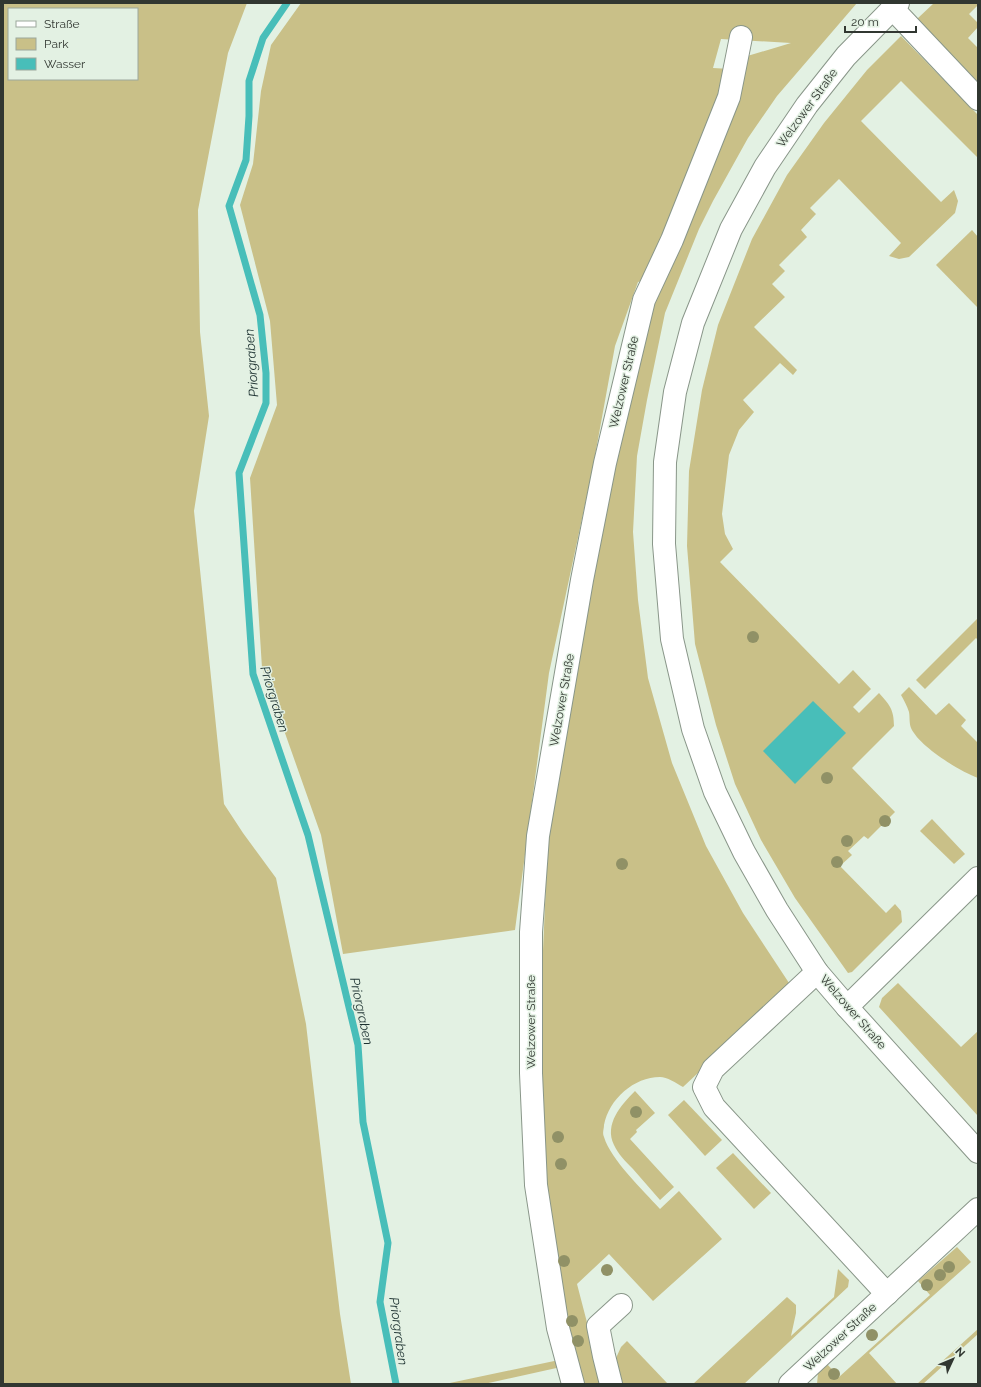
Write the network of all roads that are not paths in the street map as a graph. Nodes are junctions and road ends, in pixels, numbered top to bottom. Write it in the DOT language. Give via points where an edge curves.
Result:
graph roads {
  1 [pos="895,6"];
  2 [pos="741,37"];
  3 [pos="978,99"];
  4 [pos="978,878"];
  5 [pos="817,972"];
  6 [pos="847,1007"];
  7 [pos="978,1152"];
  8 [pos="978,1209"];
  9 [pos="887,1294"];
  10 [pos="620,1305"];
  11 [pos="573,1384"];
  12 [pos="611,1384"];
  13 [pos="790,1384"];
  1 -- 3 [label="street"];
  1 -- 5 [label="street, Welzower Straße" via="846,56 807,105 766,167 731,229 693,323 675,392 665,462 664,544 672,639 693,729 715,792 744,852"];
  2 -- 11 [label="street, Welzower Straße" via="729,97 672,240 644,300 605,463 538,836 531,932 531,1073 536,1186 558,1328"];
  4 -- 6 [label="street"];
  5 -- 6 [label="street, Welzower Straße"];
  5 -- 9 [label="street" via="713,1069 704,1088 714,1107"];
  6 -- 7 [label="street, Welzower Straße"];
  8 -- 9 [label="street, Welzower Straße"];
  9 -- 13 [label="street, Welzower Straße"];
  10 -- 12 [label="street" via="598,1326"];
}
